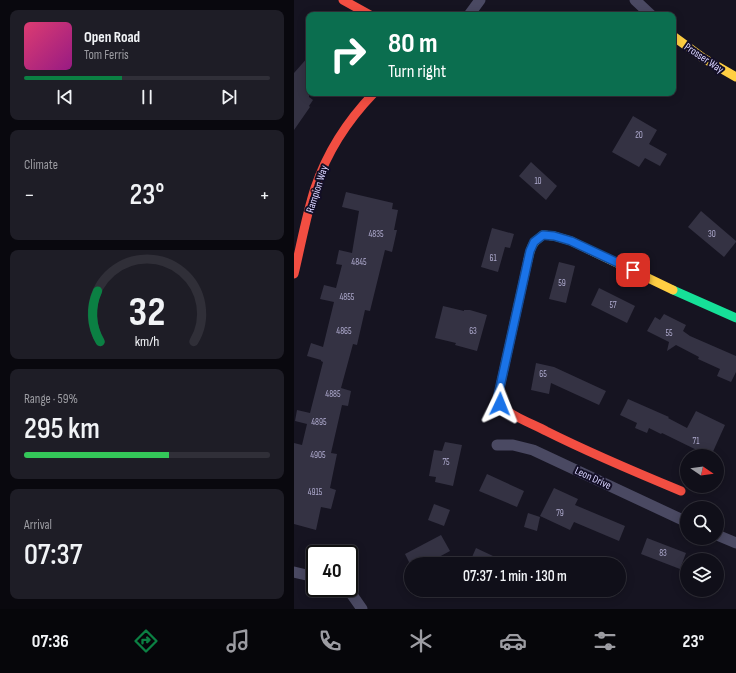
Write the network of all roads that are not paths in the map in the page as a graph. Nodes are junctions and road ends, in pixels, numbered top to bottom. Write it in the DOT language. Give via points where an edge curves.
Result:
graph roads {
  1 [pos="343,0"];
  2 [pos="480,0"];
  3 [pos="635,0"];
  4 [pos="365,12"];
  5 [pos="471,12"];
  6 [pos="648,12"];
  7 [pos="676,38"];
  8 [pos="736,77"];
  9 [pos="371,96"];
  10 [pos="294,274"];
  11 [pos="736,318"];
  12 [pos="497,445"];
  13 [pos="680,491"];
  14 [pos="680,519"];
  15 [pos="724,538"];
  16 [pos="736,543"];
  17 [pos="294,572"];
  18 [pos="306,575"];
  19 [pos="354,597"];
  20 [pos="362,609"];
  1 -- 4 [label="street"];
  2 -- 5 [label="street"];
  3 -- 6 [label="street"];
  7 -- 8 [label="street, Prosser Way" via="706,62"];
  9 -- 10 [label="street, Rampion Way" via="339,137 319,176 312,195"];
  11 -- 13 [label="street" via="571,241 543,235 534,242 530,251 498,396 500,404 520,418 585,450"];
  12 -- 14 [label="street, Leon Drive" via="513,445 533,450"];
  15 -- 16 [label="street"];
  17 -- 18 [label="street"];
  19 -- 20 [label="street"];
}
